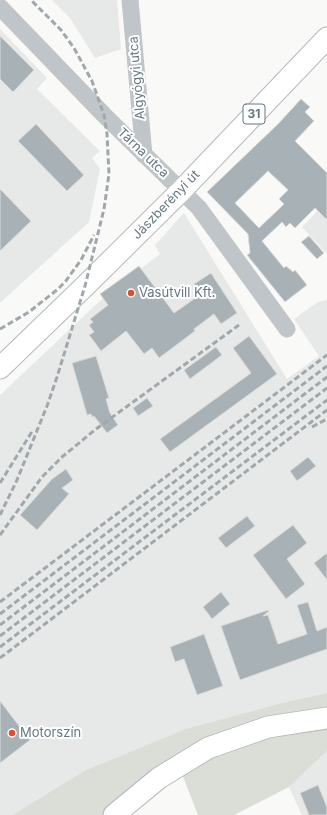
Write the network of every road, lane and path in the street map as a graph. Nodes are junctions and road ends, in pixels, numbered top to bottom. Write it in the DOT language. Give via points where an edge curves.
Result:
graph roads {
  1 [pos="130,0"];
  2 [pos="1,9"];
  3 [pos="327,38"];
  4 [pos="144,155"];
  5 [pos="182,190"];
  6 [pos="287,329"];
  7 [pos="0,368"];
  8 [pos="327,718"];
  9 [pos="114,815"];
  1 -- 4 [label="street, Algyógyi utca"];
  2 -- 4 [label="street, Tárna utca"];
  3 -- 5 [label="main road, Jászberényi út / 31"];
  4 -- 5 [label="street, Tárna utca"];
  5 -- 6 [label="street, Tárna utca" via="199,208"];
  5 -- 7 [label="main road, Jászberényi út / 31"];
  8 -- 9 [label="main road" via="268,727 208,748 159,778"];
}
